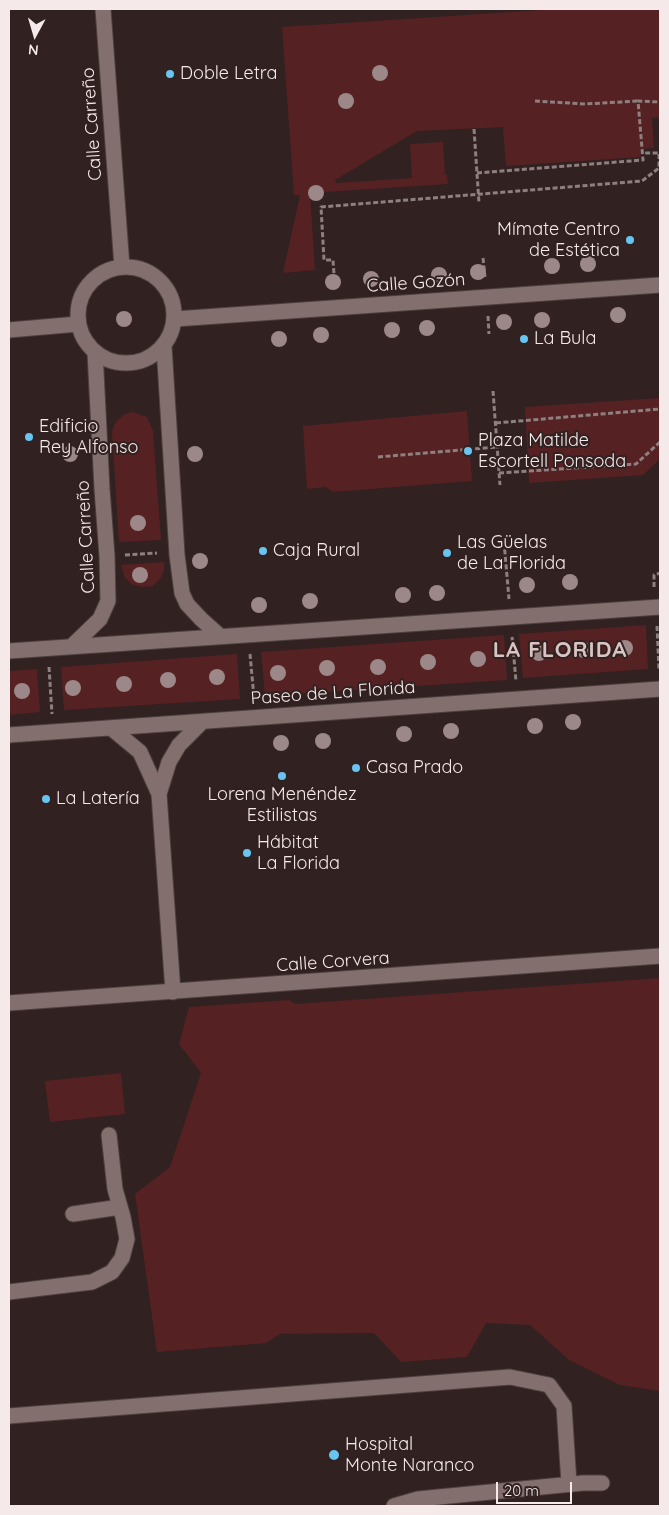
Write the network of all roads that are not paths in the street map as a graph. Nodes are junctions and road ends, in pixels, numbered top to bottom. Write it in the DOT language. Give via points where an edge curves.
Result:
graph roads {
  1 [pos="102,9"];
  2 [pos="122,267"];
  3 [pos="660,285"];
  4 [pos="175,319"];
  5 [pos="78,324"];
  6 [pos="9,330"];
  7 [pos="164,346"];
  8 [pos="95,352"];
  9 [pos="658,607"];
  10 [pos="220,636"];
  11 [pos="72,646"];
  12 [pos="9,651"];
  13 [pos="660,689"];
  14 [pos="202,722"];
  15 [pos="112,728"];
  16 [pos="9,735"];
  17 [pos="159,794"];
  18 [pos="660,956"];
  19 [pos="173,992"];
  20 [pos="9,1003"];
  21 [pos="108,1135"];
  22 [pos="120,1207"];
  23 [pos="73,1214"];
  24 [pos="9,1292"];
  25 [pos="9,1416"];
  26 [pos="602,1483"];
  27 [pos="569,1484"];
  28 [pos="394,1506"];
  1 -- 2 [label="street, Calle Carreño"];
  2 -- 4 [label="street" via="144,270 158,279 171,296"];
  2 -- 5 [label="street" via="106,271 84,290 78,306"];
  3 -- 4 [label="street, Calle Gozón"];
  4 -- 7 [label="street"];
  5 -- 6 [label="street"];
  5 -- 8 [label="street" via="82,336"];
  7 -- 8 [label="street" via="146,360 124,364 106,360"];
  7 -- 10 [label="street" via="182,593 200,619"];
  8 -- 11 [label="street, Calle Carreño" via="108,601 94,626"];
  9 -- 10 [label="street"];
  10 -- 11 [label="street"];
  11 -- 12 [label="street"];
  13 -- 14 [label="street, Paseo de La Florida"];
  14 -- 15 [label="street, Paseo de La Florida"];
  14 -- 17 [label="street" via="179,745 169,762"];
  15 -- 16 [label="street, Paseo de La Florida"];
  15 -- 17 [label="street" via="140,752"];
  17 -- 19 [label="street"];
  18 -- 19 [label="street, Calle Corvera"];
  19 -- 20 [label="street, Calle Corvera"];
  21 -- 22 [label="street"];
  22 -- 23 [label="street"];
  22 -- 24 [label="street" via="127,1239 122,1258 112,1272 92,1282"];
  25 -- 27 [label="street" via="510,1377 549,1385 564,1406"];
  26 -- 27 [label="street"];
  27 -- 28 [label="street" via="418,1499"];
}
